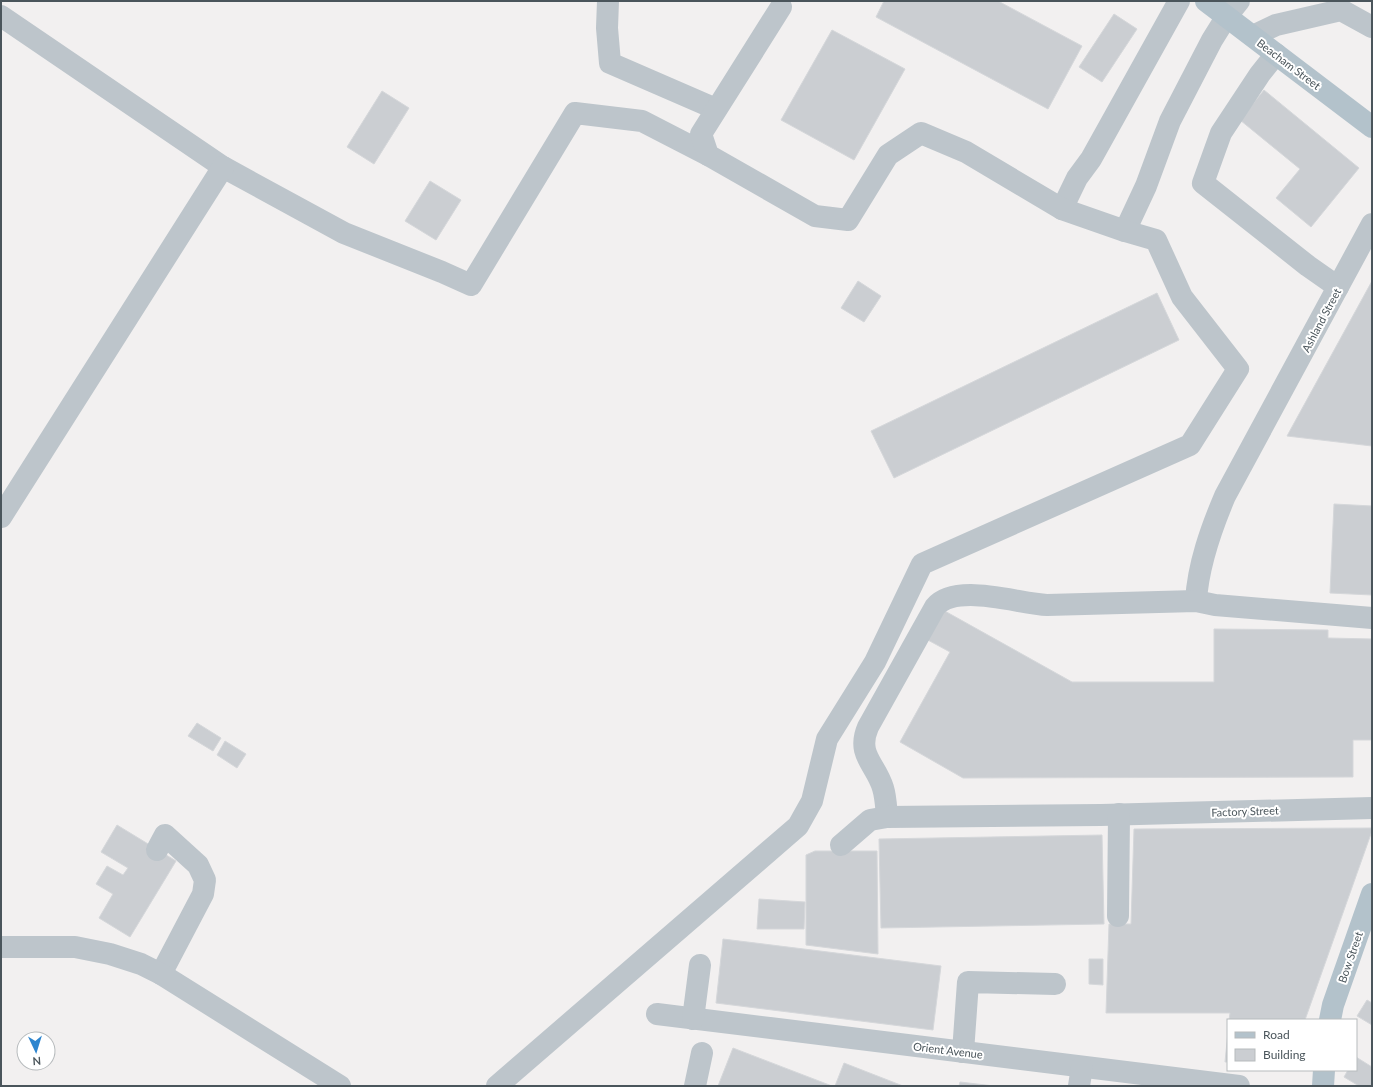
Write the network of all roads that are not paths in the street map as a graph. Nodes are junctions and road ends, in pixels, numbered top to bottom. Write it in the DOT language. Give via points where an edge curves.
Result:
graph roads {
  1 [pos="608,1"];
  2 [pos="1179,1"];
  3 [pos="1206,1"];
  4 [pos="781,6"];
  5 [pos="1233,9"];
  6 [pos="1,16"];
  7 [pos="1372,27"];
  8 [pos="1253,36"];
  9 [pos="1276,54"];
  10 [pos="716,109"];
  11 [pos="1372,127"];
  12 [pos="708,155"];
  13 [pos="223,167"];
  14 [pos="1062,208"];
  15 [pos="1372,224"];
  16 [pos="1125,231"];
  17 [pos="1338,287"];
  18 [pos="1,517"];
  19 [pos="1196,601"];
  20 [pos="1372,618"];
  21 [pos="1372,808"];
  22 [pos="1119,814"];
  23 [pos="887,817"];
  24 [pos="841,845"];
  25 [pos="157,850"];
  26 [pos="1372,894"];
  27 [pos="1118,916"];
  28 [pos="1,947"];
  29 [pos="700,964"];
  30 [pos="161,974"];
  31 [pos="1055,984"];
  32 [pos="657,1014"];
  33 [pos="693,1019"];
  34 [pos="1330,1019"];
  35 [pos="963,1052"];
  36 [pos="702,1053"];
  37 [pos="1324,1071"];
  38 [pos="1080,1076"];
  39 [pos="340,1086"];
  40 [pos="497,1086"];
  41 [pos="695,1086"];
  42 [pos="1239,1086"];
  43 [pos="1323,1086"];
  1 -- 10 [label="street" via="610,63"];
  2 -- 14 [label="street"];
  3 -- 5 [label="main road, Beacham Street"];
  4 -- 10 [label="street"];
  5 -- 8 [label="main road, Beacham Street"];
  5 -- 16 [label="street" via="1212,40 1170,121 1146,186"];
  6 -- 13 [label="street"];
  7 -- 8 [label="street" via="1341,10 1276,25"];
  8 -- 9 [label="main road, Beacham Street"];
  9 -- 11 [label="main road, Beacham Street"];
  9 -- 17 [label="street" via="1221,133 1203,183"];
  10 -- 12 [label="street" via="701,134"];
  12 -- 13 [label="street" via="642,120 575,113 471,285 344,233"];
  12 -- 14 [label="street" via="815,216 848,220 888,155 921,133 966,152"];
  13 -- 18 [label="street"];
  14 -- 16 [label="street"];
  15 -- 17 [label="street, Ashland Street"];
  16 -- 40 [label="street" via="1156,240 1182,297 1238,369 1190,445 922,564 875,662 827,739 812,801 798,826"];
  17 -- 19 [label="street, Ashland Street" via="1225,496 1201,568"];
  19 -- 20 [label="street" via="1215,605"];
  19 -- 23 [label="street" via="1047,605 976,595 952,597 939,602 864,736 866,754 886,797"];
  21 -- 22 [label="street, Factory Street"];
  22 -- 23 [label="street, Factory Street"];
  22 -- 27 [label="street"];
  23 -- 24 [label="street, Factory Street" via="870,820"];
  25 -- 30 [label="street" via="165,835 198,865 205,880 203,894"];
  26 -- 34 [label="main road, Bow Street"];
  28 -- 30 [label="street" via="75,947 110,954 141,964"];
  29 -- 33 [label="street"];
  30 -- 39 [label="street"];
  31 -- 35 [label="street" via="968,982"];
  32 -- 33 [label="street, Orient Avenue"];
  33 -- 35 [label="street, Orient Avenue"];
  35 -- 38 [label="street, Orient Avenue"];
  36 -- 41 [label="street"];
  37 -- 43 [label="main road"];
  38 -- 42 [label="street, Orient Avenue"];
}
